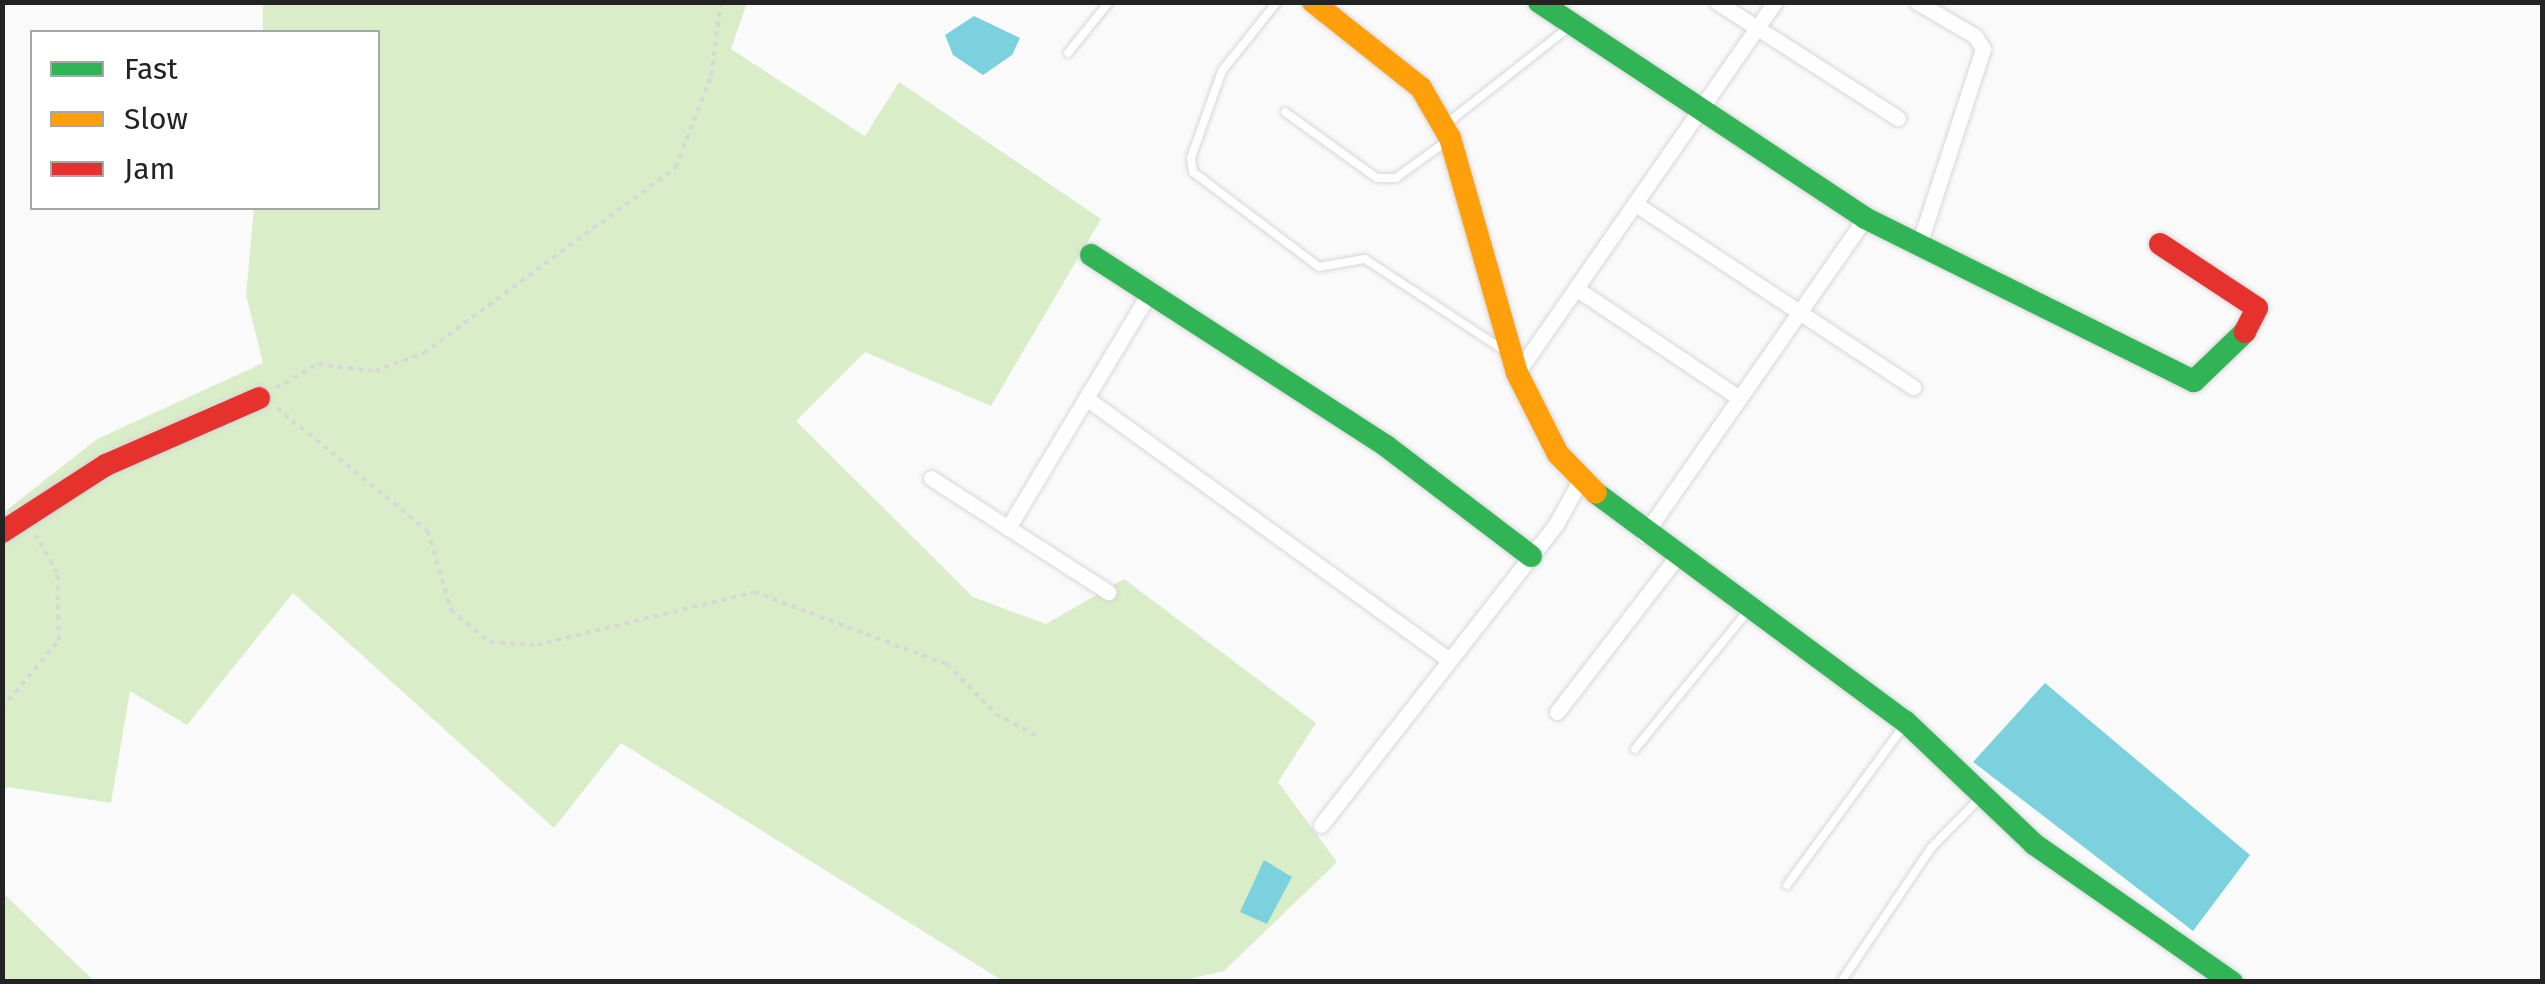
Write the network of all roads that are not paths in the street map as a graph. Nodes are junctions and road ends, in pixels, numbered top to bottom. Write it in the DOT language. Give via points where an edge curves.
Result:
graph roads {
  1 [pos="1109,2"];
  2 [pos="1278,2"];
  3 [pos="1313,2"];
  4 [pos="1539,2"];
  5 [pos="1717,2"];
  6 [pos="1776,2"];
  7 [pos="1916,2"];
  8 [pos="1572,25"];
  9 [pos="1756,33"];
  10 [pos="1068,53"];
  11 [pos="1286,112"];
  12 [pos="1698,112"];
  13 [pos="1898,118"];
  14 [pos="1447,132"];
  15 [pos="1637,204"];
  16 [pos="1865,218"];
  17 [pos="2160,244"];
  18 [pos="1919,245"];
  19 [pos="1091,256"];
  20 [pos="1576,290"];
  21 [pos="1149,293"];
  22 [pos="1798,308"];
  23 [pos="1514,363"];
  24 [pos="1913,387"];
  25 [pos="1736,396"];
  26 [pos="260,398"];
  27 [pos="1086,398"];
  28 [pos="930,478"];
  29 [pos="1581,478"];
  30 [pos="1008,528"];
  31 [pos="2,532"];
  32 [pos="1644,535"];
  33 [pos="1531,556"];
  34 [pos="1677,556"];
  35 [pos="1108,592"];
  36 [pos="1750,607"];
  37 [pos="1449,660"];
  38 [pos="1557,712"];
  39 [pos="1906,722"];
  40 [pos="1635,749"];
  41 [pos="1986,792"];
  42 [pos="1321,826"];
  43 [pos="1787,884"];
  44 [pos="1841,982"];
  45 [pos="2232,982"];
  1 -- 10 [label="lane"];
  2 -- 23 [label="lane" via="1222,71 1190,158 1192,172 1318,267 1365,259"];
  3 -- 14 [label="street" via="1421,88"];
  4 -- 8 [label="street"];
  5 -- 9 [label="street"];
  6 -- 9 [label="street"];
  7 -- 18 [label="street" via="1975,36 1983,49"];
  8 -- 12 [label="street"];
  8 -- 14 [label="lane"];
  9 -- 12 [label="street"];
  9 -- 13 [label="street"];
  11 -- 14 [label="lane" via="1377,178 1396,178"];
  12 -- 15 [label="street"];
  12 -- 16 [label="street"];
  14 -- 23 [label="street"];
  15 -- 20 [label="street"];
  15 -- 22 [label="street"];
  16 -- 18 [label="street"];
  16 -- 22 [label="street"];
  17 -- 18 [label="street" via="2258,308 2256,321 2194,381"];
  19 -- 21 [label="street"];
  20 -- 23 [label="street"];
  20 -- 25 [label="street"];
  21 -- 27 [label="street"];
  21 -- 33 [label="street" via="1386,446"];
  22 -- 24 [label="street"];
  22 -- 25 [label="street"];
  23 -- 29 [label="street" via="1558,454"];
  25 -- 32 [label="street"];
  26 -- 31 [label="street" via="106,465"];
  27 -- 30 [label="street"];
  27 -- 37 [label="street"];
  28 -- 30 [label="street"];
  29 -- 32 [label="street"];
  29 -- 33 [label="street"];
  30 -- 35 [label="street"];
  32 -- 34 [label="street"];
  33 -- 37 [label="street"];
  34 -- 36 [label="street"];
  34 -- 38 [label="street"];
  36 -- 39 [label="street"];
  36 -- 40 [label="lane"];
  37 -- 42 [label="street"];
  39 -- 41 [label="street"];
  39 -- 43 [label="lane"];
  41 -- 44 [label="lane" via="1932,848"];
  41 -- 45 [label="street" via="2034,844"];
}
